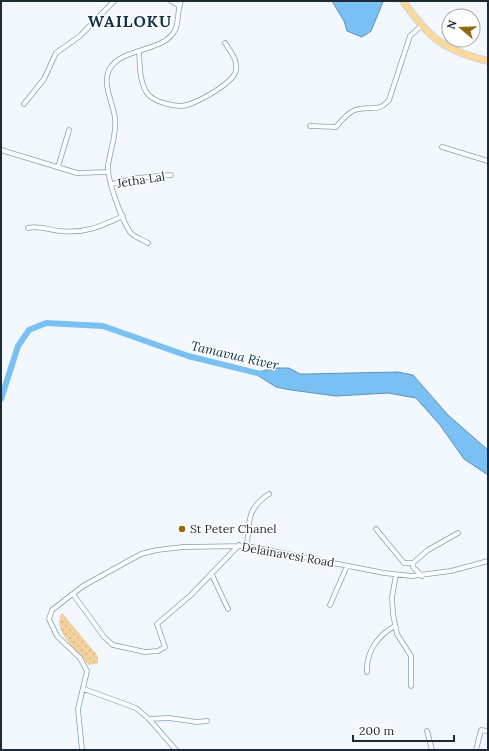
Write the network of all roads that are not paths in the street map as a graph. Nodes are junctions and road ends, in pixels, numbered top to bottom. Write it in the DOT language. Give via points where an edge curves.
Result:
graph roads {
  1 [pos="114,1"];
  2 [pos="170,1"];
  3 [pos="403,1"];
  4 [pos="181,3"];
  5 [pos="421,26"];
  6 [pos="225,42"];
  7 [pos="139,51"];
  8 [pos="488,62"];
  9 [pos="24,104"];
  10 [pos="310,126"];
  11 [pos="69,130"];
  12 [pos="442,147"];
  13 [pos="1,150"];
  14 [pos="488,161"];
  15 [pos="58,167"];
  16 [pos="108,172"];
  17 [pos="171,175"];
  18 [pos="112,184"];
  19 [pos="123,216"];
  20 [pos="28,228"];
  21 [pos="148,243"];
  22 [pos="269,494"];
  23 [pos="376,529"];
  24 [pos="458,533"];
  25 [pos="239,545"];
  26 [pos="247,546"];
  27 [pos="488,561"];
  28 [pos="413,563"];
  29 [pos="346,566"];
  30 [pos="212,575"];
  31 [pos="396,575"];
  32 [pos="422,576"];
  33 [pos="73,594"];
  34 [pos="330,605"];
  35 [pos="228,609"];
  36 [pos="395,626"];
  37 [pos="367,672"];
  38 [pos="411,686"];
  39 [pos="84,689"];
  40 [pos="149,719"];
  41 [pos="207,721"];
  42 [pos="427,731"];
  43 [pos="488,731"];
  44 [pos="82,750"];
  45 [pos="176,750"];
  46 [pos="432,750"];
  47 [pos="476,750"];
  1 -- 9 [label="street" via="80,36 56,53 44,79"];
  2 -- 4 [label="street"];
  3 -- 5 [label="main road"];
  4 -- 7 [label="street" via="177,16 178,24 173,33 160,43"];
  5 -- 8 [label="main road" via="446,47"];
  5 -- 10 [label="street" via="410,36 386,104 381,108 356,110 336,127"];
  6 -- 7 [label="street" via="236,64 236,73 232,79 184,106 157,100 148,94 142,81"];
  7 -- 16 [label="street" via="114,63 108,72 109,95 115,119"];
  11 -- 15 [label="street"];
  12 -- 14 [label="street"];
  13 -- 15 [label="street"];
  15 -- 16 [label="street" via="85,174"];
  16 -- 18 [label="street"];
  17 -- 18 [label="street, Jetha Lal" via="137,178"];
  18 -- 19 [label="street"];
  19 -- 20 [label="street" via="92,230 64,232"];
  19 -- 21 [label="street" via="131,233"];
  22 -- 26 [label="street" via="261,499 250,514"];
  23 -- 28 [label="street" via="404,563"];
  24 -- 28 [label="street" via="428,550"];
  25 -- 26 [label="street, Delainavesi Road"];
  25 -- 30 [label="street"];
  25 -- 33 [label="street, Delainavesi Road" via="183,547 141,554"];
  26 -- 29 [label="street, Delainavesi Road"];
  27 -- 32 [label="street, Delainavesi Road"];
  28 -- 32 [label="street" via="413,567"];
  29 -- 31 [label="street, Delainavesi Road"];
  29 -- 34 [label="street"];
  30 -- 33 [label="street" via="157,624 165,647 158,651 145,652 113,645 104,637"];
  30 -- 35 [label="street"];
  31 -- 32 [label="street, Delainavesi Road"];
  31 -- 36 [label="street" via="392,601"];
  33 -- 39 [label="street, Delainavesi Road" via="52,610 49,619 57,636 80,658 87,671"];
  36 -- 37 [label="street" via="384,632 376,643 368,662"];
  36 -- 38 [label="street" via="403,646 411,656"];
  39 -- 40 [label="street" via="136,708"];
  39 -- 44 [label="street, Delainavesi Road" via="78,709"];
  40 -- 41 [label="street"];
  40 -- 45 [label="street"];
  42 -- 46 [label="street"];
  43 -- 47 [label="street" via="481,730"];
}
